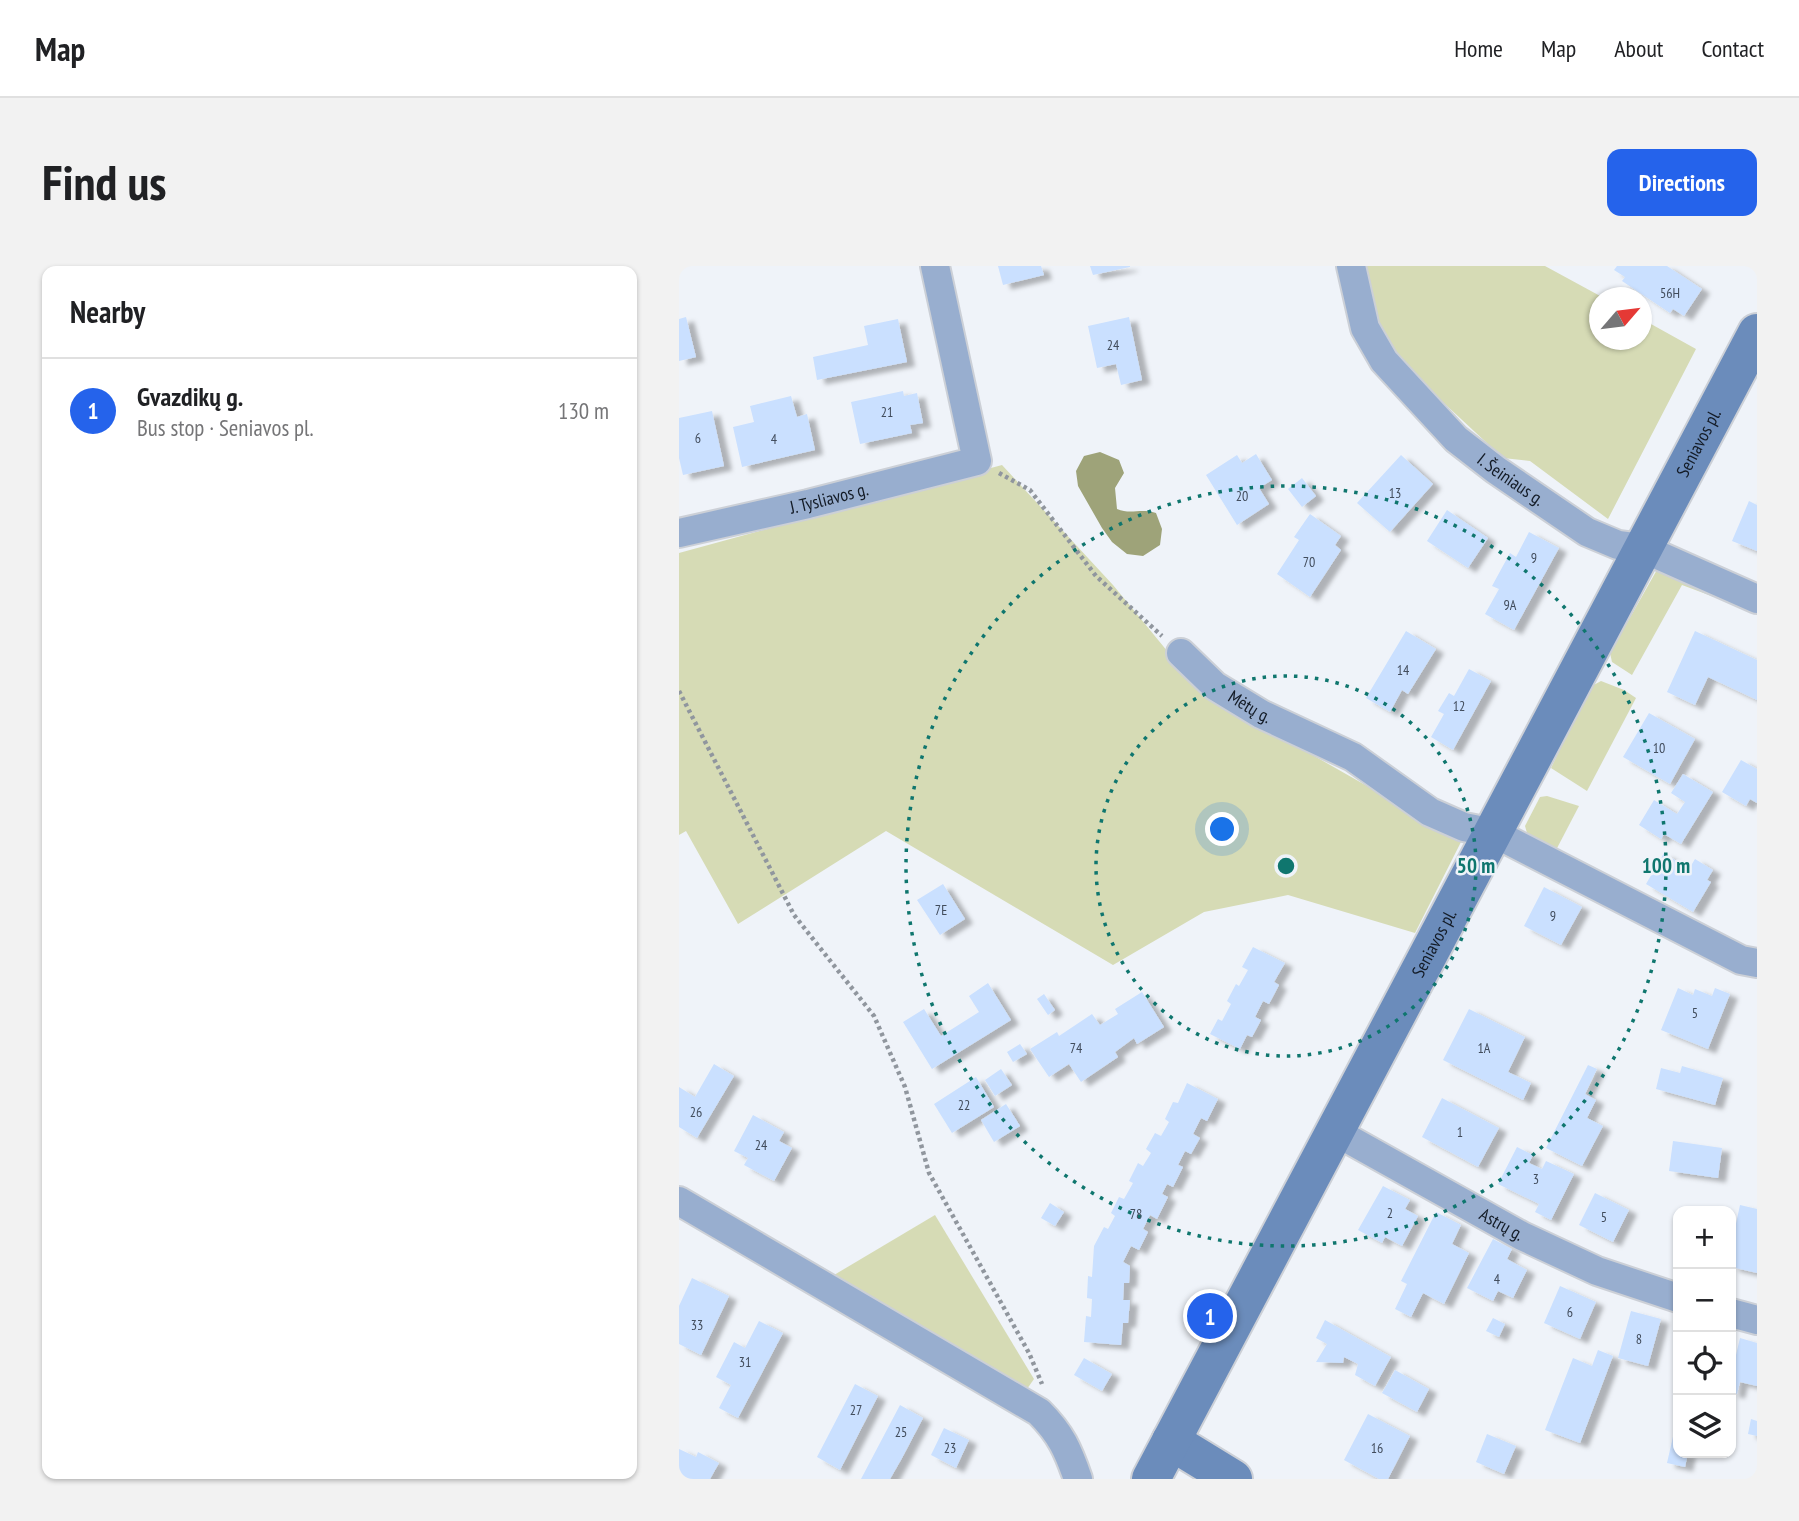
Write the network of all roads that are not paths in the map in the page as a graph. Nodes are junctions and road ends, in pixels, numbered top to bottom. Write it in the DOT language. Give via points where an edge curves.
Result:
graph roads {
  1 [pos="935,266"];
  2 [pos="1351,266"];
  3 [pos="1757,333"];
  4 [pos="679,533"];
  5 [pos="1642,548"];
  6 [pos="1757,599"];
  7 [pos="1181,653"];
  8 [pos="1494,833"];
  9 [pos="1757,963"];
  10 [pos="1334,1131"];
  11 [pos="679,1201"];
  12 [pos="1673,1296"];
  13 [pos="1736,1314"];
  14 [pos="1757,1320"];
  15 [pos="1171,1441"];
  16 [pos="1077,1479"];
  17 [pos="1150,1479"];
  18 [pos="1233,1479"];
  1 -- 4 [label="street, J. Tysliavos g." via="977,461"];
  2 -- 5 [label="street, I. Šeiniaus g." via="1365,328 1384,360 1456,439 1587,532 1618,545"];
  3 -- 5 [label="main road, Seniavos pl."];
  5 -- 6 [label="street, I. Šeiniaus g."];
  5 -- 8 [label="main road, Seniavos pl."];
  7 -- 8 [label="street, Mėtų g." via="1215,686 1261,714 1353,757 1430,812 1464,827"];
  8 -- 9 [label="street, Mėtų g." via="1741,960"];
  8 -- 10 [label="main road, Seniavos pl."];
  10 -- 12 [label="street, Astrų g." via="1522,1236 1597,1271"];
  10 -- 15 [label="main road, Seniavos pl."];
  11 -- 16 [label="street" via="1039,1412 1066,1446"];
  13 -- 14 [label="street"];
  15 -- 17 [label="main road, Seniavos pl."];
  15 -- 18 [label="main road"];
}
